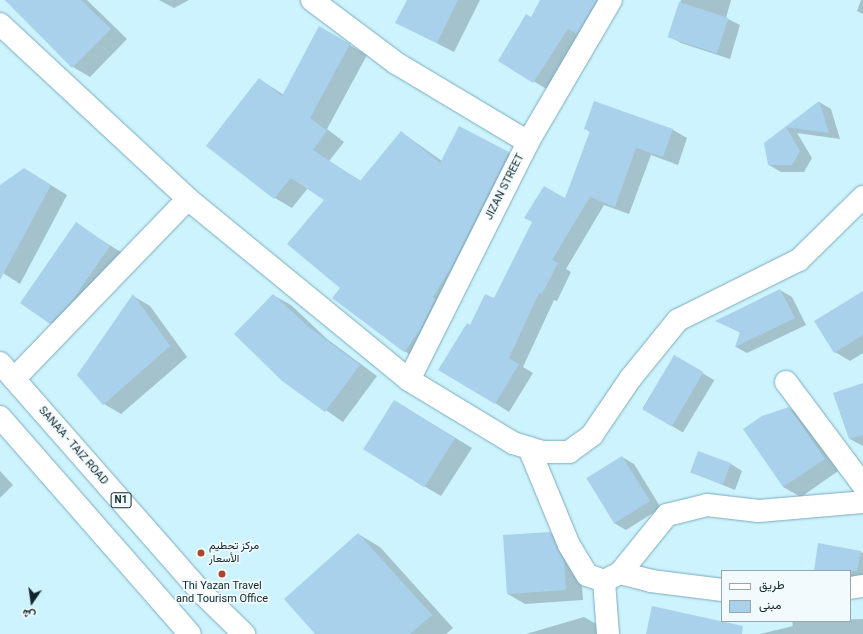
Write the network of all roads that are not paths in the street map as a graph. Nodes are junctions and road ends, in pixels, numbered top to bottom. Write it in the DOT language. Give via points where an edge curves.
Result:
graph roads {
  1 [pos="312,0"];
  2 [pos="611,0"];
  3 [pos="0,24"];
  4 [pos="528,142"];
  5 [pos="863,197"];
  6 [pos="188,199"];
  7 [pos="0,363"];
  8 [pos="14,379"];
  9 [pos="409,380"];
  10 [pos="786,382"];
  11 [pos="0,417"];
  12 [pos="529,448"];
  13 [pos="863,485"];
  14 [pos="863,502"];
  15 [pos="612,577"];
  16 [pos="863,586"];
  17 [pos="851,588"];
  18 [pos="721,590"];
  19 [pos="190,634"];
  20 [pos="244,634"];
  21 [pos="608,634"];
  1 -- 4 [label="main road" via="396,62"];
  2 -- 4 [label="main road, JIZAN STREET"];
  3 -- 6 [label="main road"];
  4 -- 9 [label="main road, JIZAN STREET"];
  5 -- 12 [label="main road" via="799,260 678,320 630,379 592,435 569,452 542,452"];
  6 -- 8 [label="main road"];
  6 -- 9 [label="main road"];
  7 -- 8 [label="main road, SANA'A - TAIZ ROAD / N1"];
  8 -- 20 [label="main road, SANA'A - TAIZ ROAD / N1" via="202,593"];
  9 -- 12 [label="main road" via="513,443"];
  10 -- 13 [label="main road"];
  11 -- 19 [label="main road"];
  12 -- 15 [label="main road" via="569,545 587,575"];
  14 -- 15 [label="main road" via="759,510 707,505 667,515"];
  15 -- 18 [label="main road"];
  15 -- 21 [label="main road"];
  16 -- 17 [label="main road"];
}
